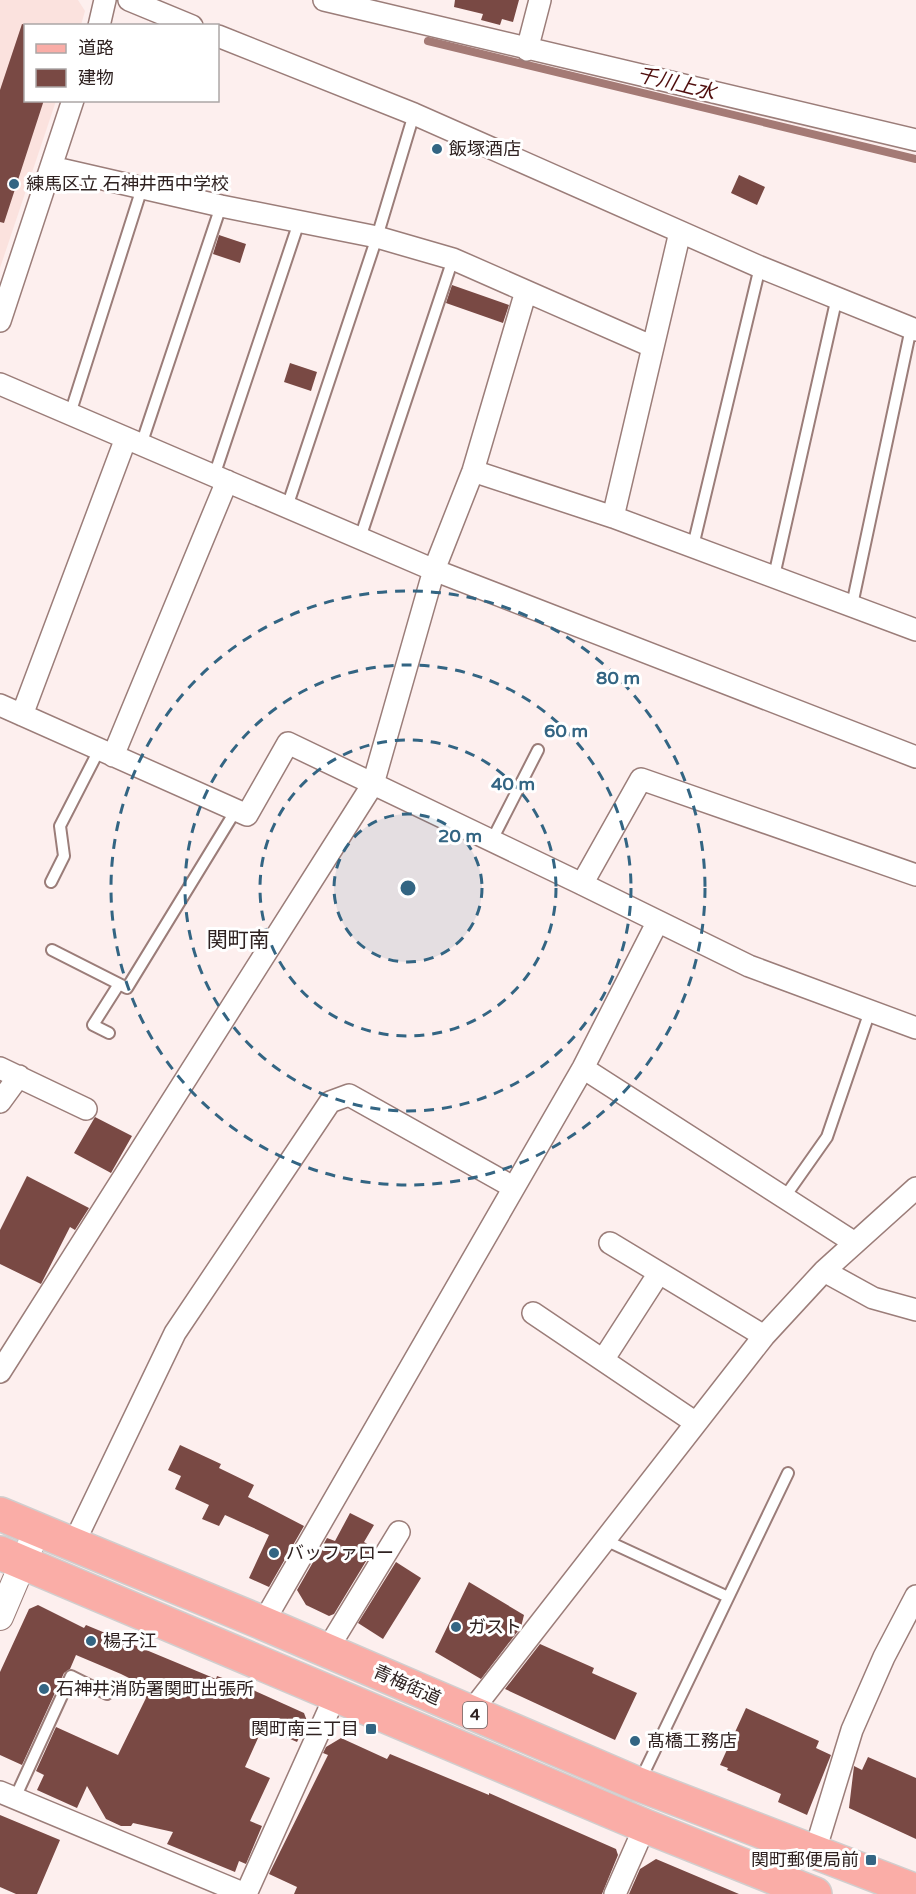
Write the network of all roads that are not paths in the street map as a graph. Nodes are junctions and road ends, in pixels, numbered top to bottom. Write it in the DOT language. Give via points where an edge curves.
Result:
graph roads {
  1 [pos="105,0"];
  2 [pos="129,0"];
  3 [pos="324,0"];
  4 [pos="540,0"];
  5 [pos="99,24"];
  6 [pos="187,24"];
  7 [pos="219,36"];
  8 [pos="527,50"];
  9 [pos="73,102"];
  10 [pos="414,114"];
  11 [pos="916,141"];
  12 [pos="51,167"];
  13 [pos="142,188"];
  14 [pos="221,206"];
  15 [pos="299,222"];
  16 [pos="680,232"];
  17 [pos="377,237"];
  18 [pos="453,259"];
  19 [pos="760,267"];
  20 [pos="526,291"];
  21 [pos="837,297"];
  22 [pos="0,321"];
  23 [pos="914,329"];
  24 [pos="651,345"];
  25 [pos="0,384"];
  26 [pos="70,414"];
  27 [pos="134,441"];
  28 [pos="473,471"];
  29 [pos="221,478"];
  30 [pos="287,507"];
  31 [pos="613,517"];
  32 [pos="360,538"];
  33 [pos="693,546"];
  34 [pos="434,570"];
  35 [pos="774,576"];
  36 [pos="852,605"];
  37 [pos="916,630"];
  38 [pos="0,705"];
  39 [pos="22,715"];
  40 [pos="538,750"];
  41 [pos="106,753"];
  42 [pos="916,757"];
  43 [pos="373,784"];
  44 [pos="236,810"];
  45 [pos="491,842"];
  46 [pos="916,875"];
  47 [pos="51,882"];
  48 [pos="582,884"];
  49 [pos="657,923"];
  50 [pos="52,950"];
  51 [pos="119,984"];
  52 [pos="870,1011"];
  53 [pos="916,1028"];
  54 [pos="109,1033"];
  55 [pos="583,1068"];
  56 [pos="9,1072"];
  57 [pos="0,1102"];
  58 [pos="86,1109"];
  59 [pos="513,1187"];
  60 [pos="916,1188"];
  61 [pos="784,1198"];
  62 [pos="610,1243"];
  63 [pos="855,1244"];
  64 [pos="824,1271"];
  65 [pos="659,1273"];
  66 [pos="916,1310"];
  67 [pos="533,1313"];
  68 [pos="764,1336"];
  69 [pos="603,1360"];
  70 [pos="0,1372"];
  71 [pos="696,1423"];
  72 [pos="788,1473"];
  73 [pos="0,1514"];
  74 [pos="37,1530"];
  75 [pos="399,1532"];
  76 [pos="605,1540"];
  77 [pos="73,1545"];
  78 [pos="12,1558"];
  79 [pos="916,1596"];
  80 [pos="728,1597"];
  81 [pos="0,1617"];
  82 [pos="263,1623"];
  83 [pos="327,1650"];
  84 [pos="107,1694"];
  85 [pos="336,1694"];
  86 [pos="470,1713"];
  87 [pos="638,1784"];
  88 [pos="7,1795"];
  89 [pos="645,1826"];
  90 [pos="815,1851"];
  91 [pos="916,1891"];
  92 [pos="245,1894"];
  93 [pos="615,1894"];
  94 [pos="815,1894"];
  1 -- 5 [label="street"];
  2 -- 6 [label="street"];
  3 -- 8 [label="street"];
  4 -- 8 [label="street"];
  7 -- 10 [label="street"];
  8 -- 11 [label="street"];
  9 -- 12 [label="street"];
  10 -- 16 [label="street"];
  10 -- 17 [label="lane"];
  12 -- 13 [label="street"];
  12 -- 22 [label="street"];
  13 -- 14 [label="street"];
  13 -- 26 [label="lane"];
  14 -- 15 [label="street"];
  14 -- 27 [label="lane"];
  15 -- 17 [label="street"];
  15 -- 29 [label="lane"];
  16 -- 19 [label="street"];
  16 -- 24 [label="street"];
  17 -- 18 [label="street"];
  17 -- 30 [label="lane"];
  18 -- 20 [label="street"];
  18 -- 32 [label="lane"];
  19 -- 21 [label="street"];
  19 -- 33 [label="lane"];
  20 -- 24 [label="street"];
  20 -- 28 [label="street"];
  21 -- 23 [label="street"];
  21 -- 35 [label="lane"];
  23 -- 36 [label="lane"];
  24 -- 31 [label="street"];
  25 -- 26 [label="street"];
  26 -- 27 [label="street"];
  27 -- 29 [label="street"];
  27 -- 39 [label="street"];
  28 -- 31 [label="street"];
  28 -- 34 [label="street"];
  29 -- 30 [label="street"];
  29 -- 41 [label="street"];
  30 -- 32 [label="street"];
  31 -- 33 [label="street"];
  32 -- 34 [label="street"];
  33 -- 35 [label="street"];
  34 -- 42 [label="street"];
  34 -- 43 [label="street"];
  35 -- 36 [label="street"];
  36 -- 37 [label="street"];
  38 -- 39 [label="street"];
  39 -- 41 [label="street"];
  40 -- 45 [label="lane"];
  41 -- 44 [label="street"];
  41 -- 47 [label="lane" via="60,826 64,856"];
  43 -- 44 [label="street" via="288,743 247,815"];
  43 -- 45 [label="street"];
  43 -- 70 [label="street"];
  44 -- 51 [label="lane" via="127,988"];
  45 -- 48 [label="street"];
  46 -- 48 [label="street" via="641,779"];
  48 -- 49 [label="street"];
  49 -- 52 [label="street" via="749,966"];
  49 -- 55 [label="street"];
  50 -- 51 [label="lane"];
  51 -- 54 [label="lane" via="93,1025"];
  52 -- 53 [label="street"];
  52 -- 61 [label="lane" via="827,1137"];
  55 -- 59 [label="street"];
  55 -- 61 [label="street"];
  56 -- 57 [label="street"];
  56 -- 58 [label="street"];
  59 -- 77 [label="street" via="349,1095 330,1102 175,1334"];
  59 -- 82 [label="street"];
  60 -- 63 [label="street"];
  61 -- 63 [label="street"];
  62 -- 65 [label="street"];
  63 -- 64 [label="street"];
  64 -- 66 [label="street" via="873,1298"];
  64 -- 68 [label="street"];
  65 -- 68 [label="street"];
  65 -- 69 [label="street"];
  67 -- 69 [label="street"];
  68 -- 71 [label="street"];
  69 -- 71 [label="street"];
  71 -- 76 [label="street"];
  72 -- 80 [label="lane"];
  73 -- 74 [label="main road, 青梅街道 / 4"];
  74 -- 77 [label="main road, 青梅街道 / 4"];
  74 -- 78 [label="street"];
  75 -- 83 [label="street"];
  76 -- 80 [label="lane"];
  76 -- 86 [label="street"];
  77 -- 82 [label="main road, 青梅街道 / 4"];
  78 -- 81 [label="street"];
  78 -- 85 [label="main road, 青梅街道 / 4"];
  79 -- 90 [label="street" via="852,1730"];
  80 -- 87 [label="lane"];
  82 -- 83 [label="main road, 青梅街道 / 4"];
  83 -- 86 [label="main road, 青梅街道 / 4"];
  84 -- 88 [label="lane" via="70,1677"];
  85 -- 89 [label="main road, 青梅街道 / 4"];
  85 -- 92 [label="street"];
  86 -- 87 [label="main road, 青梅街道 / 4"];
  87 -- 90 [label="main road, 青梅街道 / 4"];
  88 -- 92 [label="street"];
  89 -- 93 [label="street"];
  89 -- 94 [label="main road, 青梅街道 / 4"];
  90 -- 91 [label="main road, 青梅街道 / 4"];
}
